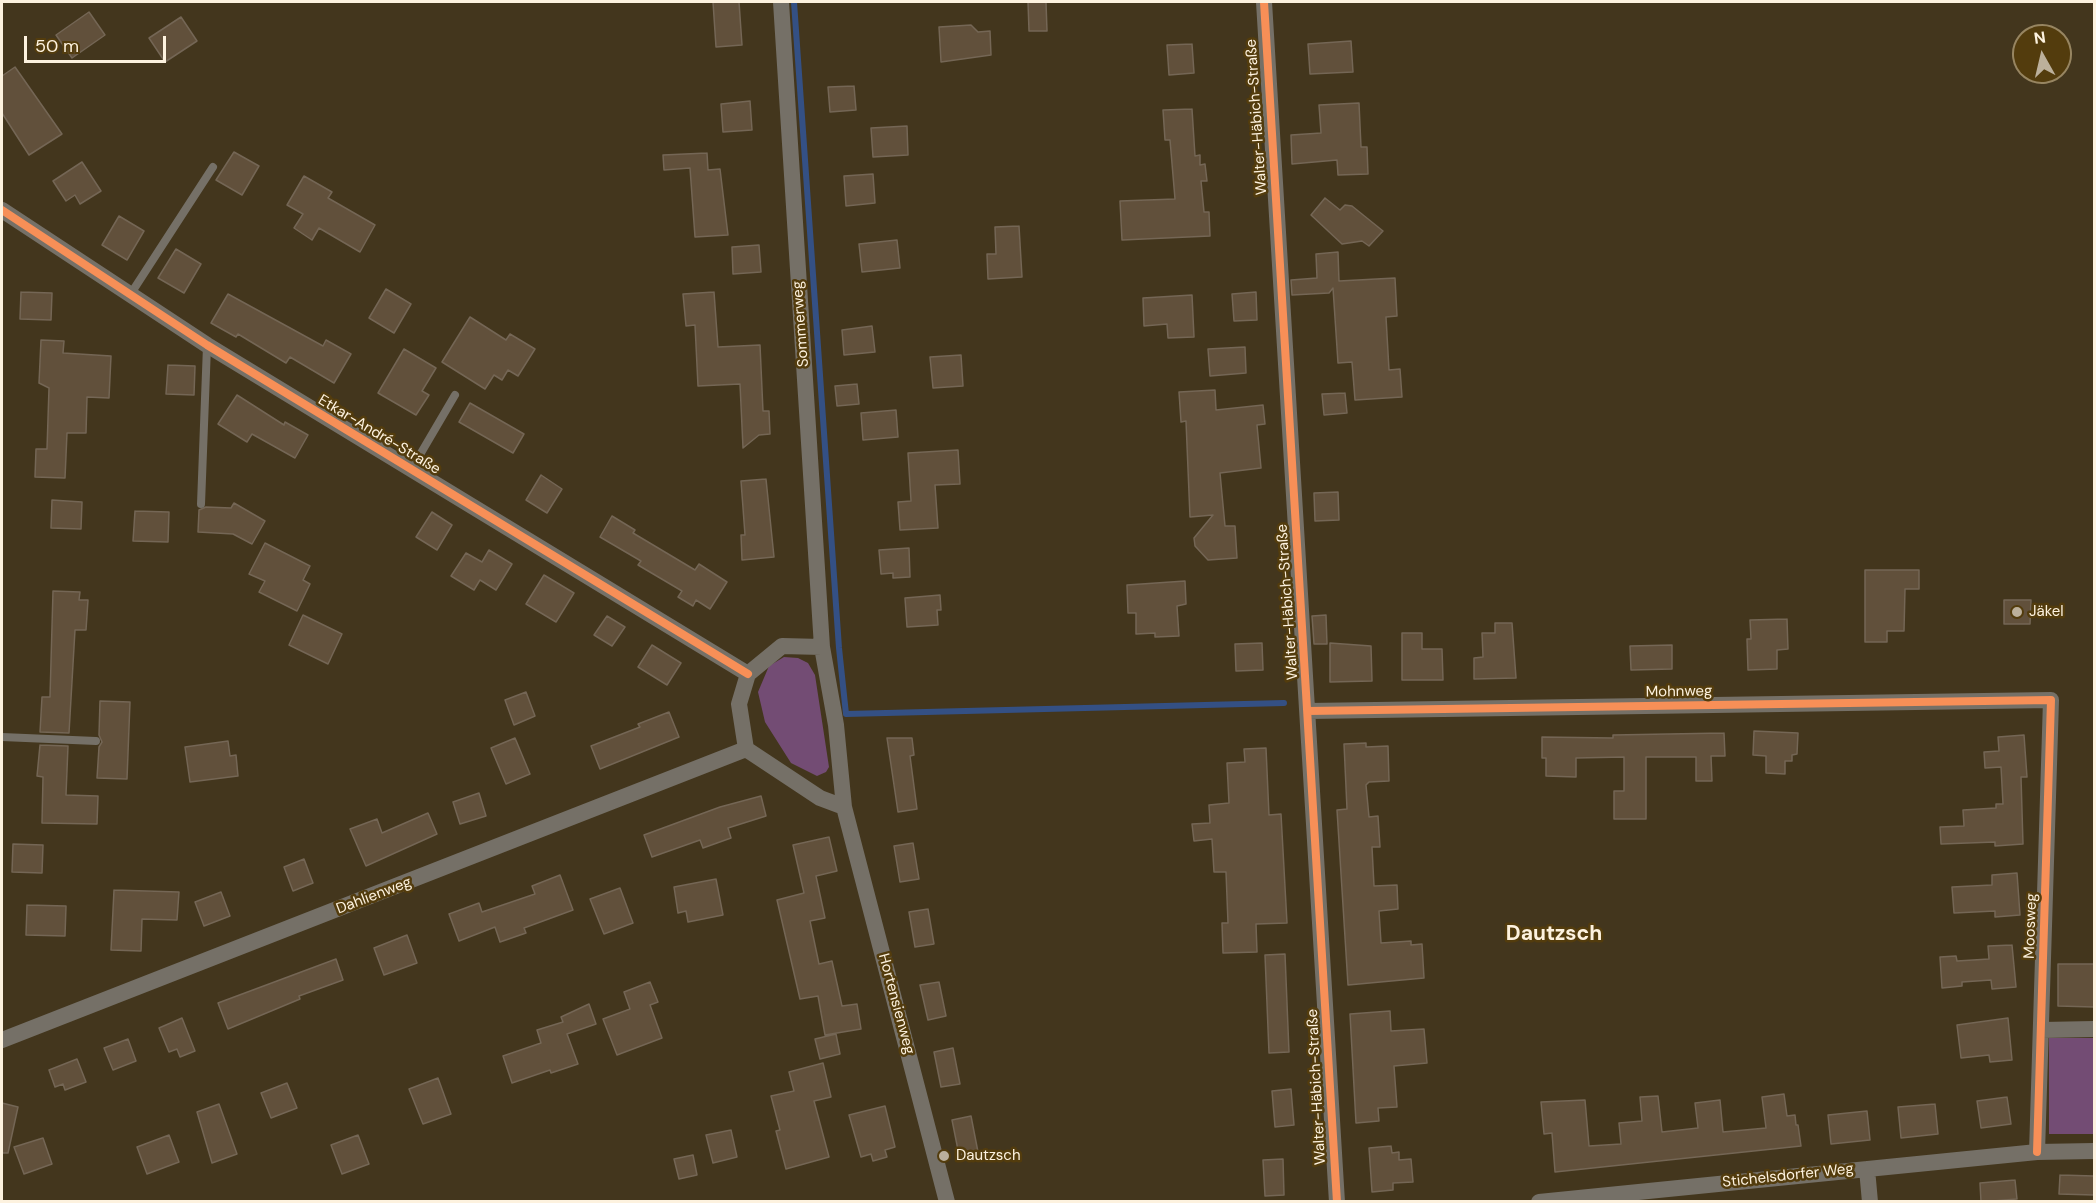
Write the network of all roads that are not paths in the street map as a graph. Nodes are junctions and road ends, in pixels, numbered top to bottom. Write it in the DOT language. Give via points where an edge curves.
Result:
graph roads {
  1 [pos="781,2"];
  2 [pos="1264,2"];
  3 [pos="213,167"];
  4 [pos="2,210"];
  5 [pos="130,295"];
  6 [pos="207,345"];
  7 [pos="455,395"];
  8 [pos="411,470"];
  9 [pos="201,504"];
  10 [pos="822,647"];
  11 [pos="748,674"];
  12 [pos="2051,700"];
  13 [pos="1308,711"];
  14 [pos="2,737"];
  15 [pos="96,741"];
  16 [pos="746,749"];
  17 [pos="844,807"];
  18 [pos="2094,1029"];
  19 [pos="2042,1030"];
  20 [pos="2,1040"];
  21 [pos="2094,1151"];
  22 [pos="2037,1152"];
  23 [pos="1867,1168"];
  24 [pos="947,1202"];
  25 [pos="1337,1202"];
  26 [pos="1539,1202"];
  27 [pos="1870,1202"];
  1 -- 10 [label="street, Sommerweg"];
  2 -- 13 [label="street, Walter-Häbich-Straße"];
  3 -- 5 [label="lane"];
  4 -- 5 [label="street, Etkar-André-Straße"];
  5 -- 6 [label="street, Etkar-André-Straße"];
  6 -- 8 [label="street, Etkar-André-Straße"];
  6 -- 9 [label="lane"];
  7 -- 8 [label="lane"];
  8 -- 11 [label="street, Etkar-André-Straße"];
  10 -- 11 [label="street" via="783,646"];
  10 -- 17 [label="street, Sommerweg" via="836,725"];
  11 -- 16 [label="street" via="739,704"];
  12 -- 13 [label="street, Mohnweg"];
  12 -- 19 [label="street, Moosweg"];
  13 -- 25 [label="street, Walter-Häbich-Straße"];
  14 -- 15 [label="lane"];
  16 -- 17 [label="street" via="820,798"];
  16 -- 20 [label="street, Dahlienweg"];
  17 -- 24 [label="street, Hortensienweg"];
  18 -- 19 [label="street"];
  19 -- 22 [label="street, Moosweg"];
  21 -- 22 [label="street, Stichelsdorfer Weg"];
  22 -- 23 [label="street, Stichelsdorfer Weg"];
  23 -- 26 [label="street, Stichelsdorfer Weg"];
  23 -- 27 [label="street"];
}
